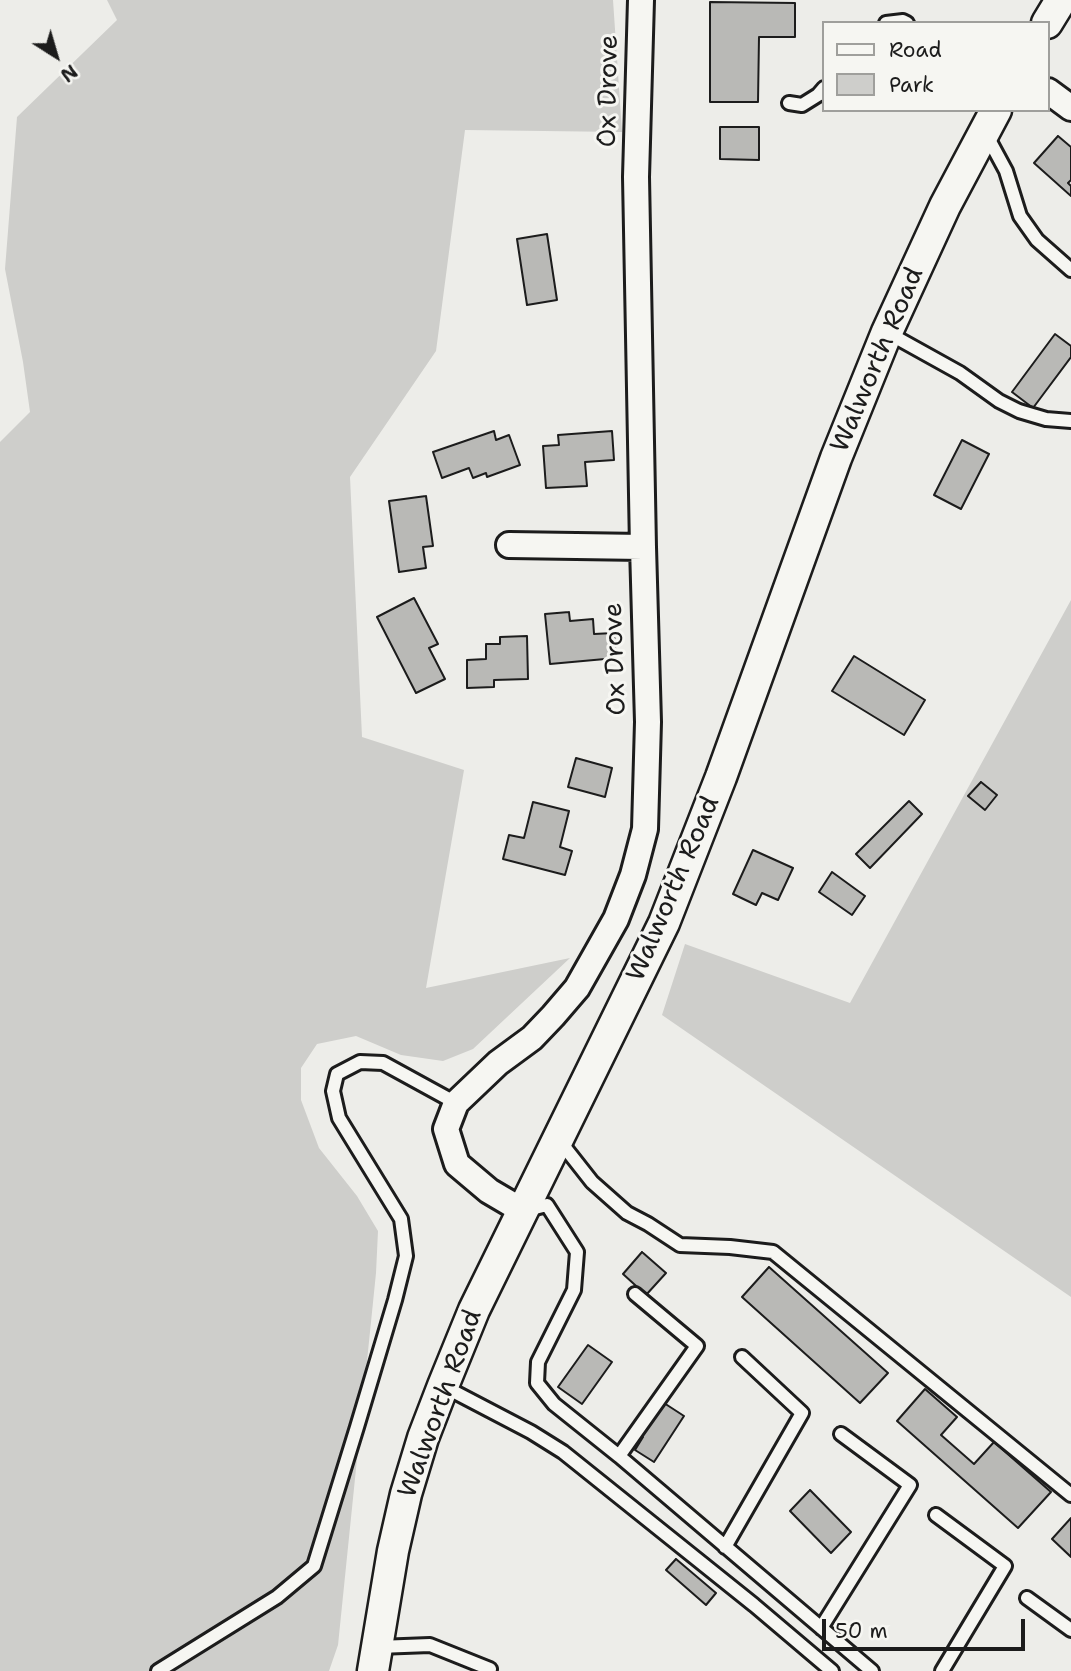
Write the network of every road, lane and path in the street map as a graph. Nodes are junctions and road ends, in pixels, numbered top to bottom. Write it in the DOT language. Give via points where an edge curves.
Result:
graph roads {
  1 [pos="641,0"];
  2 [pos="1060,0"];
  3 [pos="1049,21"];
  4 [pos="822,90"];
  5 [pos="1050,92"];
  6 [pos="789,103"];
  7 [pos="1071,108"];
  8 [pos="990,120"];
  9 [pos="1071,270"];
  10 [pos="887,332"];
  11 [pos="1071,421"];
  12 [pos="509,545"];
  13 [pos="643,547"];
  14 [pos="456,1103"];
  15 [pos="559,1140"];
  16 [pos="523,1211"];
  17 [pos="635,1294"];
  18 [pos="742,1357"];
  19 [pos="443,1386"];
  20 [pos="841,1434"];
  21 [pos="619,1456"];
  22 [pos="1071,1495"];
  23 [pos="936,1515"];
  24 [pos="725,1547"];
  25 [pos="1027,1598"];
  26 [pos="821,1628"];
  27 [pos="1071,1630"];
  28 [pos="375,1659"];
  29 [pos="490,1669"];
  30 [pos="158,1671"];
  31 [pos="832,1671"];
  32 [pos="872,1671"];
  33 [pos="942,1671"];
  1 -- 13 [label="street, Ox Drove" via="636,177"];
  2 -- 3 [label="street"];
  4 -- 6 [label="lane" via="802,105"];
  5 -- 7 [label="street"];
  8 -- 9 [label="lane" via="1020,216 1037,240"];
  8 -- 10 [label="street, Walworth Road"];
  10 -- 11 [label="lane" via="1018,411"];
  10 -- 15 [label="street, Walworth Road" via="664,923"];
  12 -- 13 [label="street"];
  13 -- 14 [label="street, Ox Drove" via="648,723 645,829 633,875 616,919 577,988 532,1038"];
  14 -- 16 [label="street" via="446,1129 457,1164"];
  14 -- 30 [label="lane" via="383,1063 360,1062 337,1074 333,1091 340,1118 401,1219 406,1256 365,1402 314,1566 277,1597"];
  15 -- 16 [label="street, Walworth Road"];
  15 -- 22 [label="lane" via="592,1182 626,1213 680,1245 773,1252"];
  16 -- 19 [label="street, Walworth Road"];
  16 -- 21 [label="lane" via="547,1205 577,1252 574,1290 538,1362 537,1383 554,1404"];
  17 -- 21 [label="lane" via="697,1346"];
  18 -- 24 [label="lane" via="802,1413"];
  19 -- 28 [label="street, Walworth Road" via="406,1494"];
  19 -- 31 [label="lane" via="563,1452"];
  20 -- 26 [label="lane" via="911,1485"];
  21 -- 24 [label="lane"];
  23 -- 33 [label="lane" via="1005,1566"];
  24 -- 26 [label="lane"];
  25 -- 27 [label="lane"];
  26 -- 32 [label="lane"];
  28 -- 29 [label="lane" via="430,1645"];
}
